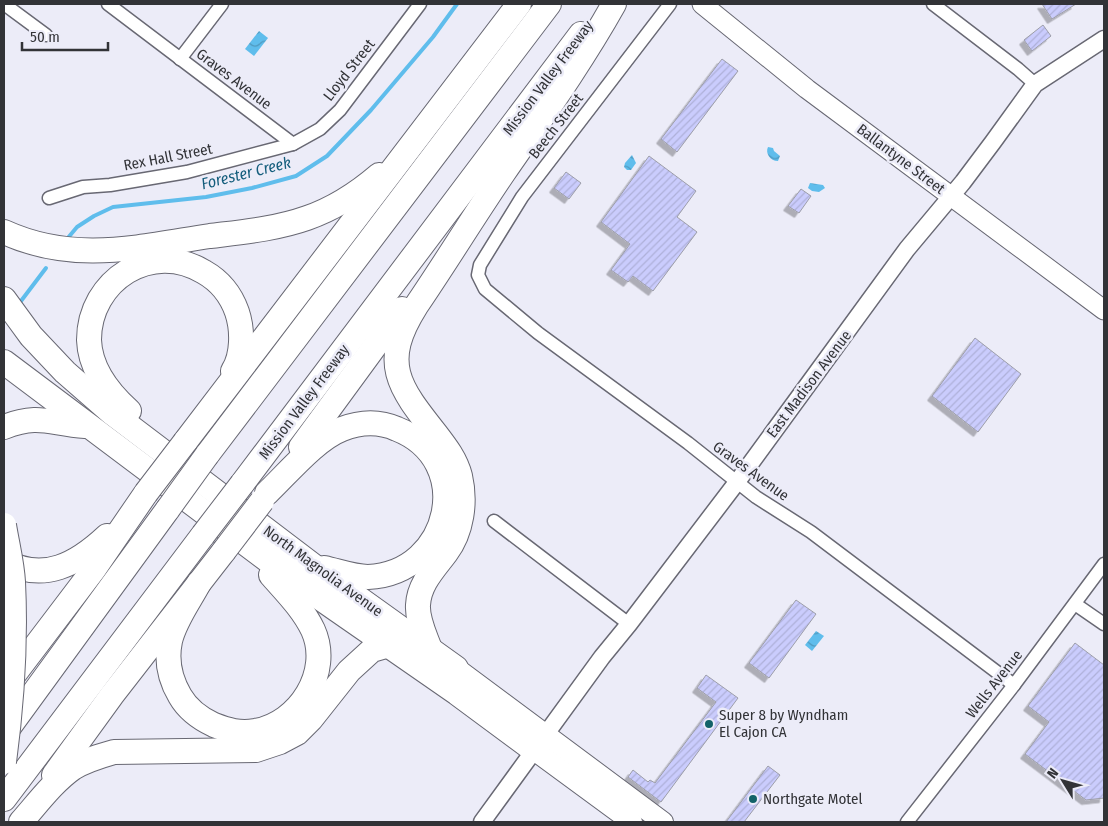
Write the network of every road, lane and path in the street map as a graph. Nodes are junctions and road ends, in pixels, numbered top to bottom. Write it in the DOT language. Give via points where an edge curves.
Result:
graph roads {
  1 [pos="4,4"];
  2 [pos="108,4"];
  3 [pos="222,4"];
  4 [pos="420,4"];
  5 [pos="519,4"];
  6 [pos="549,4"];
  7 [pos="603,4"];
  8 [pos="614,4"];
  9 [pos="670,4"];
  10 [pos="702,4"];
  11 [pos="933,4"];
  12 [pos="46,35"];
  13 [pos="1104,40"];
  14 [pos="180,59"];
  15 [pos="1035,84"];
  16 [pos="430,122"];
  17 [pos="293,144"];
  18 [pos="503,173"];
  19 [pos="950,196"];
  20 [pos="50,198"];
  21 [pos="4,232"];
  22 [pos="478,275"];
  23 [pos="4,299"];
  24 [pos="1104,310"];
  25 [pos="4,362"];
  26 [pos="204,416"];
  27 [pos="4,426"];
  28 [pos="90,427"];
  29 [pos="143,437"];
  30 [pos="736,482"];
  31 [pos="265,497"];
  32 [pos="140,502"];
  33 [pos="494,521"];
  34 [pos="4,525"];
  35 [pos="234,547"];
  36 [pos="4,561"];
  37 [pos="1104,564"];
  38 [pos="316,567"];
  39 [pos="199,583"];
  40 [pos="1075,604"];
  41 [pos="629,624"];
  42 [pos="1104,624"];
  43 [pos="389,645"];
  44 [pos="430,649"];
  45 [pos="456,668"];
  46 [pos="1014,685"];
  47 [pos="4,689"];
  48 [pos="4,734"];
  49 [pos="539,742"];
  50 [pos="4,762"];
  51 [pos="4,799"];
  52 [pos="21,822"];
  53 [pos="482,822"];
  54 [pos="632,822"];
  55 [pos="663,822"];
  56 [pos="907,822"];
  1 -- 12 [label="street"];
  2 -- 14 [label="street, Graves Avenue"];
  3 -- 14 [label="street"];
  4 -- 17 [label="street, Lloyd Street" via="340,110 320,129"];
  5 -- 16 [label="highway"];
  6 -- 48 [label="highway, bridge" via="207,455"];
  7 -- 51 [label="highway, Mission Valley Freeway, bridge"];
  8 -- 18 [label="highway" via="558,95"];
  9 -- 22 [label="street, Beech Street" via="522,197 480,265"];
  10 -- 19 [label="main road, Ballantyne Street" via="807,89"];
  11 -- 15 [label="street"];
  13 -- 15 [label="street, East Madison Avenue"];
  14 -- 17 [label="street, Graves Avenue"];
  15 -- 19 [label="street, East Madison Avenue"];
  16 -- 21 [label="highway" via="365,188 307,218 260,229 106,251 67,250"];
  16 -- 26 [label="highway"];
  17 -- 20 [label="street, Rex Hall Street" via="187,172 110,186 83,187"];
  18 -- 31 [label="highway"];
  18 -- 44 [label="highway" via="404,324 398,341 396,359 404,392 449,450 462,486 460,525 448,551 424,583 419,596 419,618"];
  19 -- 24 [label="main road, Ballantyne Street"];
  19 -- 30 [label="street, East Madison Avenue" via="907,249"];
  22 -- 30 [label="street, Graves Avenue" via="485,289 538,333"];
  23 -- 29 [label="highway, North Magnolia Avenue" via="31,336 65,372"];
  25 -- 28 [label="highway, North Magnolia Avenue"];
  26 -- 29 [label="highway" via="235,368 239,354 240,319 235,305 216,280 196,267 166,261 136,266 108,286 97,303 89,341 100,377 131,414"];
  26 -- 32 [label="highway, bridge"];
  27 -- 28 [label="highway" via="36,419"];
  28 -- 35 [label="highway, North Magnolia Avenue"];
  29 -- 38 [label="highway, North Magnolia Avenue"];
  30 -- 41 [label="street, East Madison Avenue"];
  30 -- 46 [label="street, Graves Avenue" via="812,532"];
  31 -- 35 [label="highway, bridge"];
  31 -- 38 [label="highway" via="313,448 328,436 355,425 392,427 414,438 432,456 442,478 444,517 423,553 401,570 383,575 366,577"];
  32 -- 36 [label="highway" via="97,546 66,566 52,570 34,569"];
  32 -- 47 [label="highway"];
  33 -- 41 [label="street"];
  34 -- 50 [label="highway, bridge" via="13,580 13,649"];
  35 -- 39 [label="highway"];
  35 -- 39 [label="highway" via="301,610 313,631 317,668 312,686 292,713 276,724 256,731 227,730 192,712 176,690 170,675 170,642 176,624"];
  35 -- 43 [label="highway, North Magnolia Avenue" via="296,582"];
  37 -- 40 [label="street, Wells Avenue"];
  38 -- 44 [label="highway, North Magnolia Avenue"];
  39 -- 52 [label="highway" via="112,695"];
  40 -- 42 [label="street"];
  40 -- 46 [label="street, Wells Avenue"];
  41 -- 49 [label="street, East Madison Avenue"];
  43 -- 49 [label="highway, North Magnolia Avenue"];
  43 -- 52 [label="highway" via="372,650 349,671 297,733 280,742 256,750 114,752 74,768"];
  44 -- 45 [label="highway, North Magnolia Avenue"];
  45 -- 49 [label="main road, North Magnolia Avenue"];
  46 -- 56 [label="street, Wells Avenue"];
  49 -- 53 [label="street, East Madison Avenue"];
  49 -- 54 [label="main road, North Magnolia Avenue"];
  49 -- 55 [label="main road, North Magnolia Avenue"];
}
